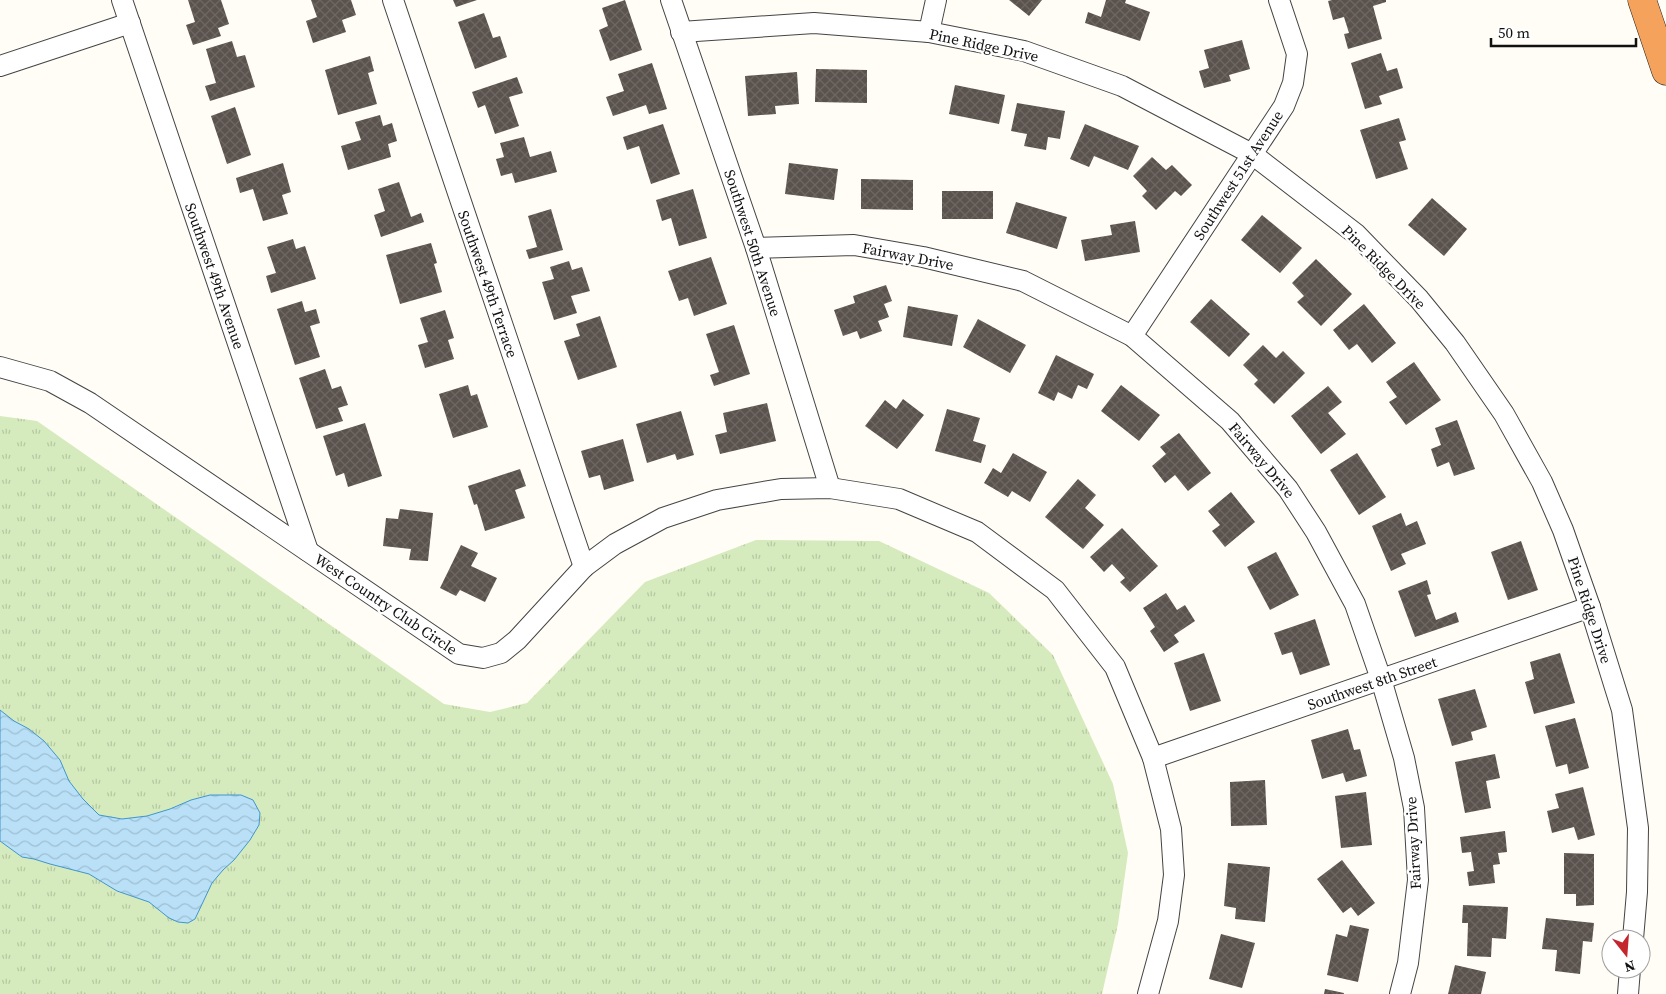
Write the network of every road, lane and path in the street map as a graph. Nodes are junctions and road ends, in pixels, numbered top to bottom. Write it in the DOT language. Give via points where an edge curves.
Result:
graph roads {
  1 [pos="122,0"];
  2 [pos="393,0"];
  3 [pos="670,0"];
  4 [pos="936,0"];
  5 [pos="1279,0"];
  6 [pos="1642,0"];
  7 [pos="130,23"];
  8 [pos="682,32"];
  9 [pos="929,32"];
  10 [pos="0,66"];
  11 [pos="1666,71"];
  12 [pos="1252,154"];
  13 [pos="756,248"];
  14 [pos="1132,336"];
  15 [pos="0,366"];
  16 [pos="830,488"];
  17 [pos="308,551"];
  18 [pos="584,567"];
  19 [pos="1590,607"];
  20 [pos="1381,679"];
  21 [pos="1153,758"];
  22 [pos="1634,929"];
  23 [pos="1629,979"];
  24 [pos="1148,994"];
  25 [pos="1400,994"];
  26 [pos="1628,994"];
  1 -- 7 [label="street, Southwest 49th Avenue"];
  2 -- 18 [label="street, Southwest 49th Terrace"];
  3 -- 8 [label="street, Southwest 50th Avenue"];
  4 -- 9 [label="street"];
  5 -- 12 [label="street, Southwest 51st Avenue" via="1297,54 1293,83 1284,106"];
  6 -- 11 [label="highway"];
  7 -- 10 [label="street"];
  7 -- 17 [label="street, Southwest 49th Avenue"];
  8 -- 9 [label="street, Pine Ridge Drive" via="814,23"];
  8 -- 13 [label="street, Southwest 50th Avenue"];
  9 -- 12 [label="street, Pine Ridge Drive" via="1024,51 1122,86"];
  12 -- 14 [label="street, Southwest 51st Avenue"];
  12 -- 19 [label="street, Pine Ridge Drive" via="1356,234 1455,344 1504,414 1542,482"];
  13 -- 14 [label="street, Fairway Drive" via="854,245 1023,281"];
  13 -- 16 [label="street, Southwest 50th Avenue"];
  14 -- 20 [label="street, Fairway Drive" via="1230,421 1288,489 1316,532 1354,604"];
  15 -- 17 [label="street, West Country Club Circle" via="50,381 90,403"];
  16 -- 18 [label="street, West Country Club Circle" via="781,489 717,500 664,518 615,544"];
  16 -- 21 [label="street, West Country Club Circle" via="899,499 977,532 1055,590 1115,667"];
  17 -- 18 [label="street, West Country Club Circle" via="459,654 483,658 501,654"];
  19 -- 20 [label="street, Southwest 8th Street"];
  19 -- 22 [label="street, Pine Ridge Drive" via="1622,710 1637,818"];
  20 -- 21 [label="street, Southwest 8th Street"];
  20 -- 25 [label="street, Fairway Drive" via="1404,758 1414,808 1418,871 1408,964"];
  21 -- 24 [label="street, West Country Club Circle" via="1171,829 1174,875 1168,921"];
  23 -- 26 [label="street"];
}
